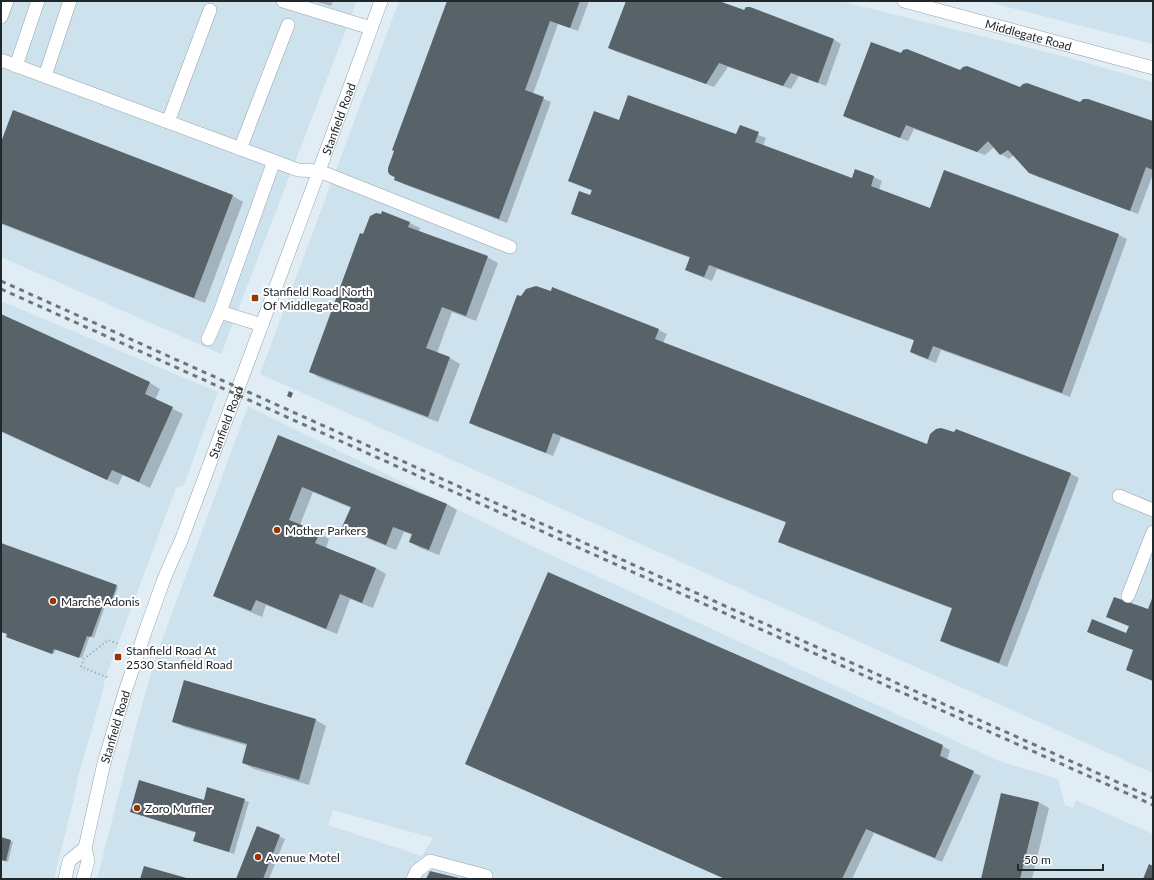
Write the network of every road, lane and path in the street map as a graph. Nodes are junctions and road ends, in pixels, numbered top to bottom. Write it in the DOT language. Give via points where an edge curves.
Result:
graph roads {
  1 [pos="7,1"];
  2 [pos="38,1"];
  3 [pos="70,1"];
  4 [pos="283,1"];
  5 [pos="381,1"];
  6 [pos="904,1"];
  7 [pos="210,10"];
  8 [pos="1,18"];
  9 [pos="288,24"];
  10 [pos="371,28"];
  11 [pos="1,60"];
  12 [pos="16,66"];
  13 [pos="1153,68"];
  14 [pos="45,76"];
  15 [pos="168,122"];
  16 [pos="240,149"];
  17 [pos="274,161"];
  18 [pos="319,171"];
  19 [pos="510,247"];
  20 [pos="220,312"];
  21 [pos="262,325"];
  22 [pos="208,339"];
  23 [pos="1119,496"];
  24 [pos="1153,510"];
  25 [pos="1153,532"];
  26 [pos="1128,596"];
  27 [pos="120,644"];
  28 [pos="107,677"];
  29 [pos="85,848"];
  30 [pos="65,879"];
  31 [pos="83,879"];
  32 [pos="413,879"];
  33 [pos="485,879"];
  1 -- 8 [label="street"];
  2 -- 12 [label="street"];
  3 -- 14 [label="street"];
  4 -- 10 [label="street"];
  5 -- 10 [label="street, Stanfield Road"];
  6 -- 13 [label="street, Middlegate Road"];
  7 -- 15 [label="street"];
  9 -- 16 [label="street"];
  10 -- 18 [label="street, Stanfield Road"];
  11 -- 12 [label="street"];
  12 -- 14 [label="street"];
  14 -- 15 [label="street"];
  15 -- 16 [label="street"];
  16 -- 17 [label="street"];
  17 -- 18 [label="street" via="298,170"];
  17 -- 20 [label="street"];
  18 -- 19 [label="street"];
  18 -- 21 [label="street, Stanfield Road"];
  20 -- 21 [label="street"];
  20 -- 22 [label="street"];
  21 -- 29 [label="street, Stanfield Road" via="139,649 104,763"];
  23 -- 24 [label="street"];
  25 -- 26 [label="street"];
  27 -- 28 [label="path" via="108,640 84,659 81,667"];
  29 -- 30 [label="street" via="69,860"];
  29 -- 31 [label="street, Stanfield Road" via="88,861"];
  32 -- 33 [label="street" via="417,870 430,861 486,876"];
}
